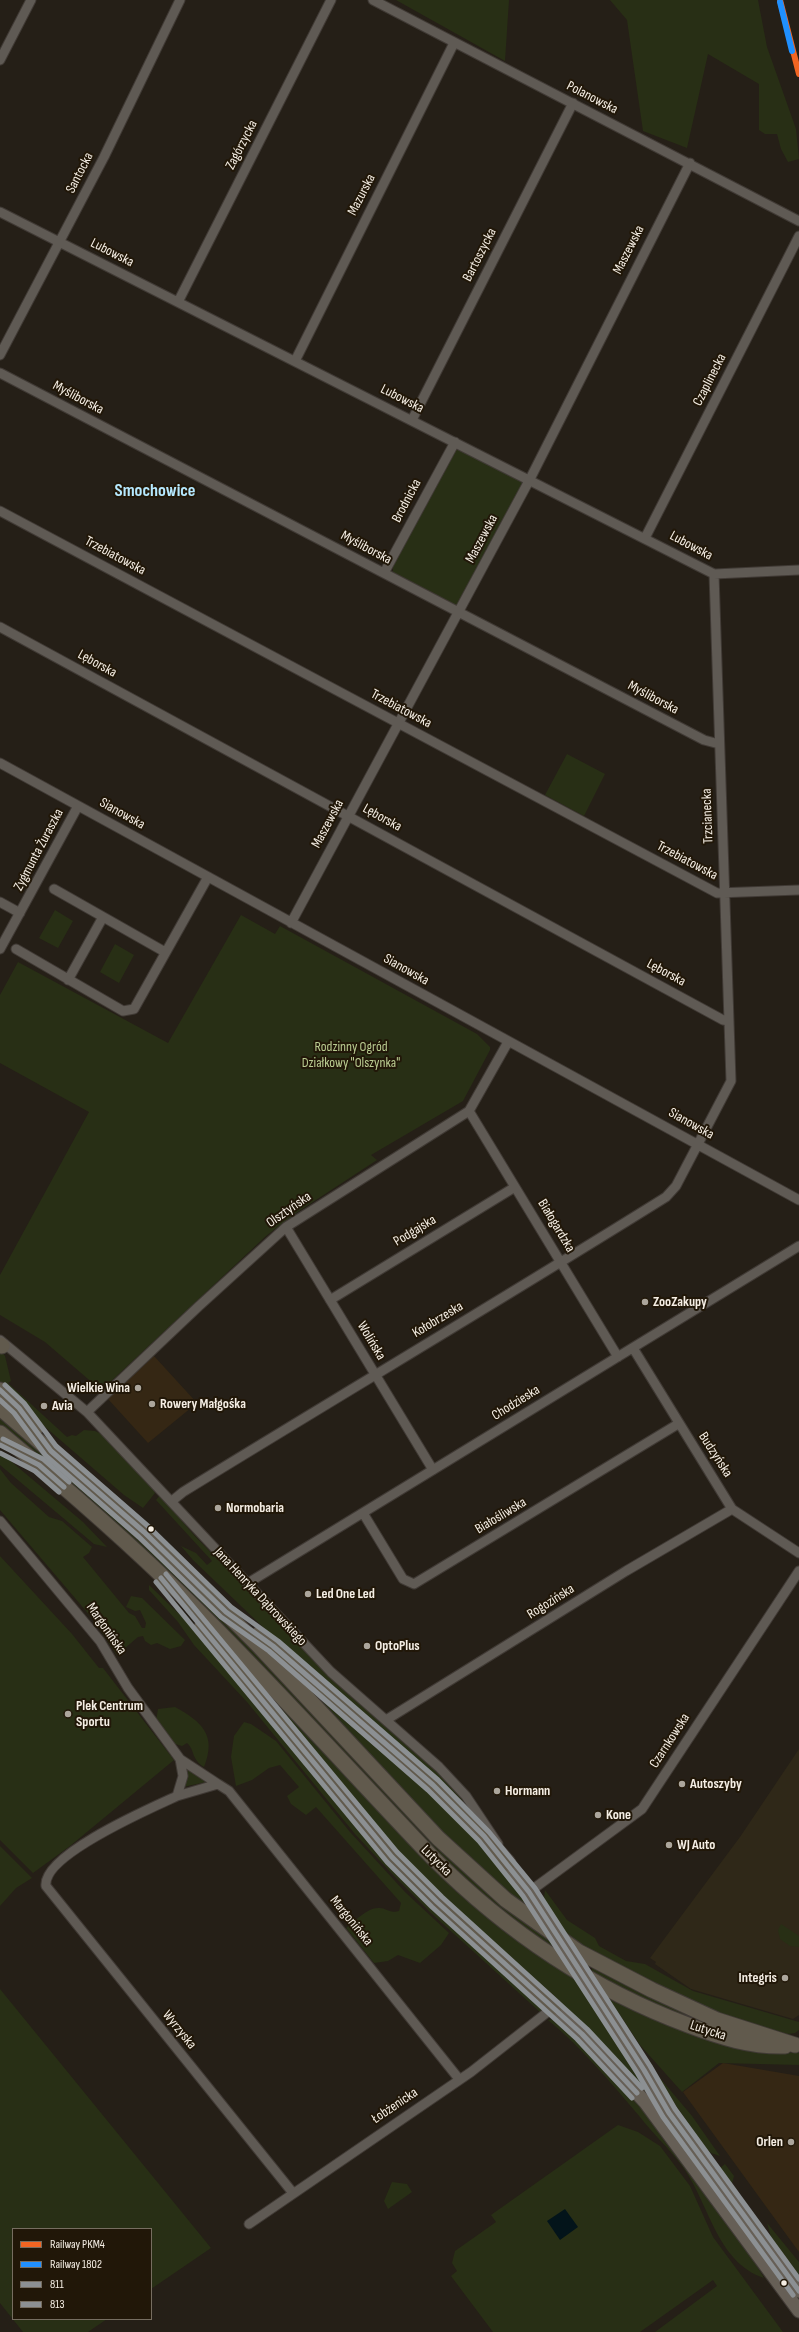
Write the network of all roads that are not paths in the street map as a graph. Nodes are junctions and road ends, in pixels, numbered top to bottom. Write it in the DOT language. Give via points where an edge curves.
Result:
graph roads {
  1 [pos="31,0"];
  2 [pos="180,0"];
  3 [pos="331,0"];
  4 [pos="373,0"];
  5 [pos="454,43"];
  6 [pos="0,60"];
  7 [pos="573,104"];
  8 [pos="690,163"];
  9 [pos="0,212"];
  10 [pos="799,221"];
  11 [pos="799,236"];
  12 [pos="60,243"];
  13 [pos="178,302"];
  14 [pos="0,355"];
  15 [pos="295,361"];
  16 [pos="0,373"];
  17 [pos="412,420"];
  18 [pos="455,442"];
  19 [pos="530,479"];
  20 [pos="0,511"];
  21 [pos="645,538"];
  22 [pos="799,570"];
  23 [pos="384,573"];
  24 [pos="714,574"];
  25 [pos="459,613"];
  26 [pos="0,627"];
  27 [pos="398,723"];
  28 [pos="720,744"];
  29 [pos="0,763"];
  30 [pos="78,806"];
  31 [pos="349,816"];
  32 [pos="208,877"];
  33 [pos="54,889"];
  34 [pos="799,890"];
  35 [pos="725,893"];
  36 [pos="0,902"];
  37 [pos="20,913"];
  38 [pos="103,917"];
  39 [pos="291,923"];
  40 [pos="0,948"];
  41 [pos="16,950"];
  42 [pos="165,952"];
  43 [pos="68,980"];
  44 [pos="729,1021"];
  45 [pos="508,1042"];
  46 [pos="469,1111"];
  47 [pos="698,1144"];
  48 [pos="515,1187"];
  49 [pos="799,1200"];
  50 [pos="286,1227"];
  51 [pos="799,1246"];
  52 [pos="562,1263"];
  53 [pos="330,1300"];
  54 [pos="1,1343"];
  55 [pos="633,1348"];
  56 [pos="618,1357"];
  57 [pos="374,1374"];
  58 [pos="0,1390"];
  59 [pos="0,1408"];
  60 [pos="87,1412"];
  61 [pos="678,1424"];
  62 [pos="0,1433"];
  63 [pos="0,1445"];
  64 [pos="51,1451"];
  65 [pos="39,1465"];
  66 [pos="433,1470"];
  67 [pos="172,1501"];
  68 [pos="732,1509"];
  69 [pos="363,1513"];
  70 [pos="0,1521"];
  71 [pos="799,1553"];
  72 [pos="149,1563"];
  73 [pos="799,1571"];
  74 [pos="248,1583"];
  75 [pos="226,1612"];
  76 [pos="386,1720"];
  77 [pos="180,1759"];
  78 [pos="218,1784"];
  79 [pos="177,1796"];
  80 [pos="508,1864"];
  81 [pos="529,1892"];
  82 [pos="554,2007"];
  83 [pos="797,2045"];
  84 [pos="459,2079"];
  85 [pos="293,2193"];
  86 [pos="249,2224"];
  87 [pos="799,2291"];
  88 [pos="799,2311"];
  1 -- 6 [label="street"];
  2 -- 12 [label="street, Santocka"];
  3 -- 13 [label="street, Zagórzycka"];
  4 -- 5 [label="street, Polanowska"];
  5 -- 7 [label="street, Polanowska"];
  5 -- 15 [label="street, Mazurska"];
  7 -- 8 [label="street, Polanowska"];
  7 -- 17 [label="street, Bartoszycka"];
  8 -- 10 [label="street, Polanowska"];
  8 -- 19 [label="street, Maszewska"];
  9 -- 12 [label="street, Lubowska"];
  11 -- 21 [label="street, Czaplinecka"];
  12 -- 13 [label="street, Lubowska"];
  12 -- 14 [label="street, Santocka"];
  13 -- 15 [label="street, Lubowska"];
  15 -- 17 [label="street, Lubowska"];
  16 -- 23 [label="street, Myśliborska"];
  17 -- 18 [label="street, Lubowska"];
  18 -- 19 [label="street, Lubowska"];
  18 -- 23 [label="street, Brodnicka"];
  19 -- 21 [label="street, Lubowska"];
  19 -- 25 [label="street, Maszewska"];
  20 -- 27 [label="street, Trzebiatowska"];
  21 -- 24 [label="street, Lubowska"];
  22 -- 24 [label="street, Lubowska"];
  23 -- 25 [label="street, Myśliborska"];
  24 -- 28 [label="street, Trzcianecka"];
  25 -- 27 [label="street, Maszewska"];
  25 -- 28 [label="street, Myśliborska" via="704,740"];
  26 -- 31 [label="street, Lęborska"];
  27 -- 31 [label="street, Maszewska"];
  27 -- 35 [label="street, Trzebiatowska" via="716,893"];
  28 -- 35 [label="street, Trzcianecka"];
  29 -- 30 [label="street, Sianowska"];
  30 -- 32 [label="street, Sianowska"];
  30 -- 37 [label="street, Zygmunta Żuraszka"];
  31 -- 39 [label="street, Maszewska"];
  31 -- 44 [label="street, Lęborska"];
  32 -- 39 [label="street, Sianowska"];
  32 -- 42 [label="street"];
  33 -- 38 [label="street"];
  34 -- 35 [label="street, Trzebiatowska"];
  35 -- 44 [label="street, Trzcianecka"];
  36 -- 37 [label="street"];
  37 -- 40 [label="street, Zygmunta Żuraszka"];
  38 -- 42 [label="street"];
  38 -- 43 [label="street"];
  39 -- 45 [label="street, Sianowska"];
  41 -- 43 [label="street"];
  42 -- 43 [label="street" via="134,1009 129,1011 123,1011"];
  44 -- 47 [label="street, Trzcianecka" via="731,1082"];
  45 -- 46 [label="street, Olsztyńska"];
  45 -- 47 [label="street, Sianowska"];
  46 -- 48 [label="street, Białogardzka"];
  46 -- 50 [label="street, Olsztyńska"];
  47 -- 49 [label="street, Sianowska"];
  47 -- 52 [label="street, Kołobrzeska" via="671,1193"];
  48 -- 52 [label="street, Białogardzka"];
  48 -- 53 [label="street, Podgajska"];
  50 -- 53 [label="street, Wolińska"];
  50 -- 60 [label="street, Olsztyńska" via="198,1306"];
  51 -- 55 [label="street, Chodzieska"];
  52 -- 56 [label="street, Białogardzka"];
  52 -- 57 [label="street, Kołobrzeska"];
  53 -- 57 [label="street, Wolińska"];
  54 -- 60 [label="street, Jana Henryka Dąbrowskiego"];
  55 -- 56 [label="street, Chodzieska"];
  55 -- 61 [label="street, Budzyńska"];
  56 -- 66 [label="street, Chodzieska"];
  57 -- 66 [label="street, Wolińska"];
  57 -- 67 [label="street, Kołobrzeska"];
  58 -- 64 [label="main road" via="19,1408"];
  59 -- 64 [label="main road"];
  60 -- 67 [label="street, Jana Henryka Dąbrowskiego"];
  61 -- 68 [label="street, Budzyńska"];
  61 -- 69 [label="street, Białośliwska" via="414,1584 403,1579"];
  62 -- 65 [label="main road"];
  63 -- 65 [label="main road"];
  64 -- 75 [label="main road" via="144,1532"];
  65 -- 72 [label="main road"];
  66 -- 69 [label="street, Chodzieska"];
  67 -- 74 [label="street, Jana Henryka Dąbrowskiego"];
  68 -- 71 [label="street, Budzyńska"];
  68 -- 76 [label="street, Rogozińska" via="626,1571"];
  69 -- 74 [label="street, Chodzieska"];
  70 -- 77 [label="street, Margonińska" via="96,1635 128,1688"];
  72 -- 82 [label="main road" via="387,1851 438,1902"];
  72 -- 83 [label="main road, Lutycka" via="240,1654 432,1857 509,1926 590,1979 666,2016 739,2041 765,2046"];
  73 -- 81 [label="street, Czarnkowska" via="642,1809"];
  74 -- 76 [label="street, Jana Henryka Dąbrowskiego" via="331,1672"];
  75 -- 80 [label="main road" via="273,1646 433,1785 468,1818"];
  75 -- 83 [label="main road, Lutycka" via="433,1832 471,1870 519,1910 580,1952 662,1996 717,2020"];
  76 -- 80 [label="street, Jana Henryka Dąbrowskiego" via="434,1762 466,1796 487,1824"];
  77 -- 78 [label="street, Margonińska"];
  77 -- 79 [label="street, Margonińska" via="183,1776"];
  78 -- 79 [label="street"];
  78 -- 84 [label="street, Margonińska" via="228,1791"];
  79 -- 85 [label="street, Wyrzyska" via="76,1848 49,1873 46,1882 50,1893"];
  80 -- 81 [label="main road"];
  81 -- 87 [label="main road, bridge" via="669,2113"];
  82 -- 84 [label="street, Łobżenicka"];
  82 -- 88 [label="main road" via="645,2102"];
  84 -- 85 [label="street, Łobżenicka"];
  85 -- 86 [label="street, Łobżenicka"];
}
